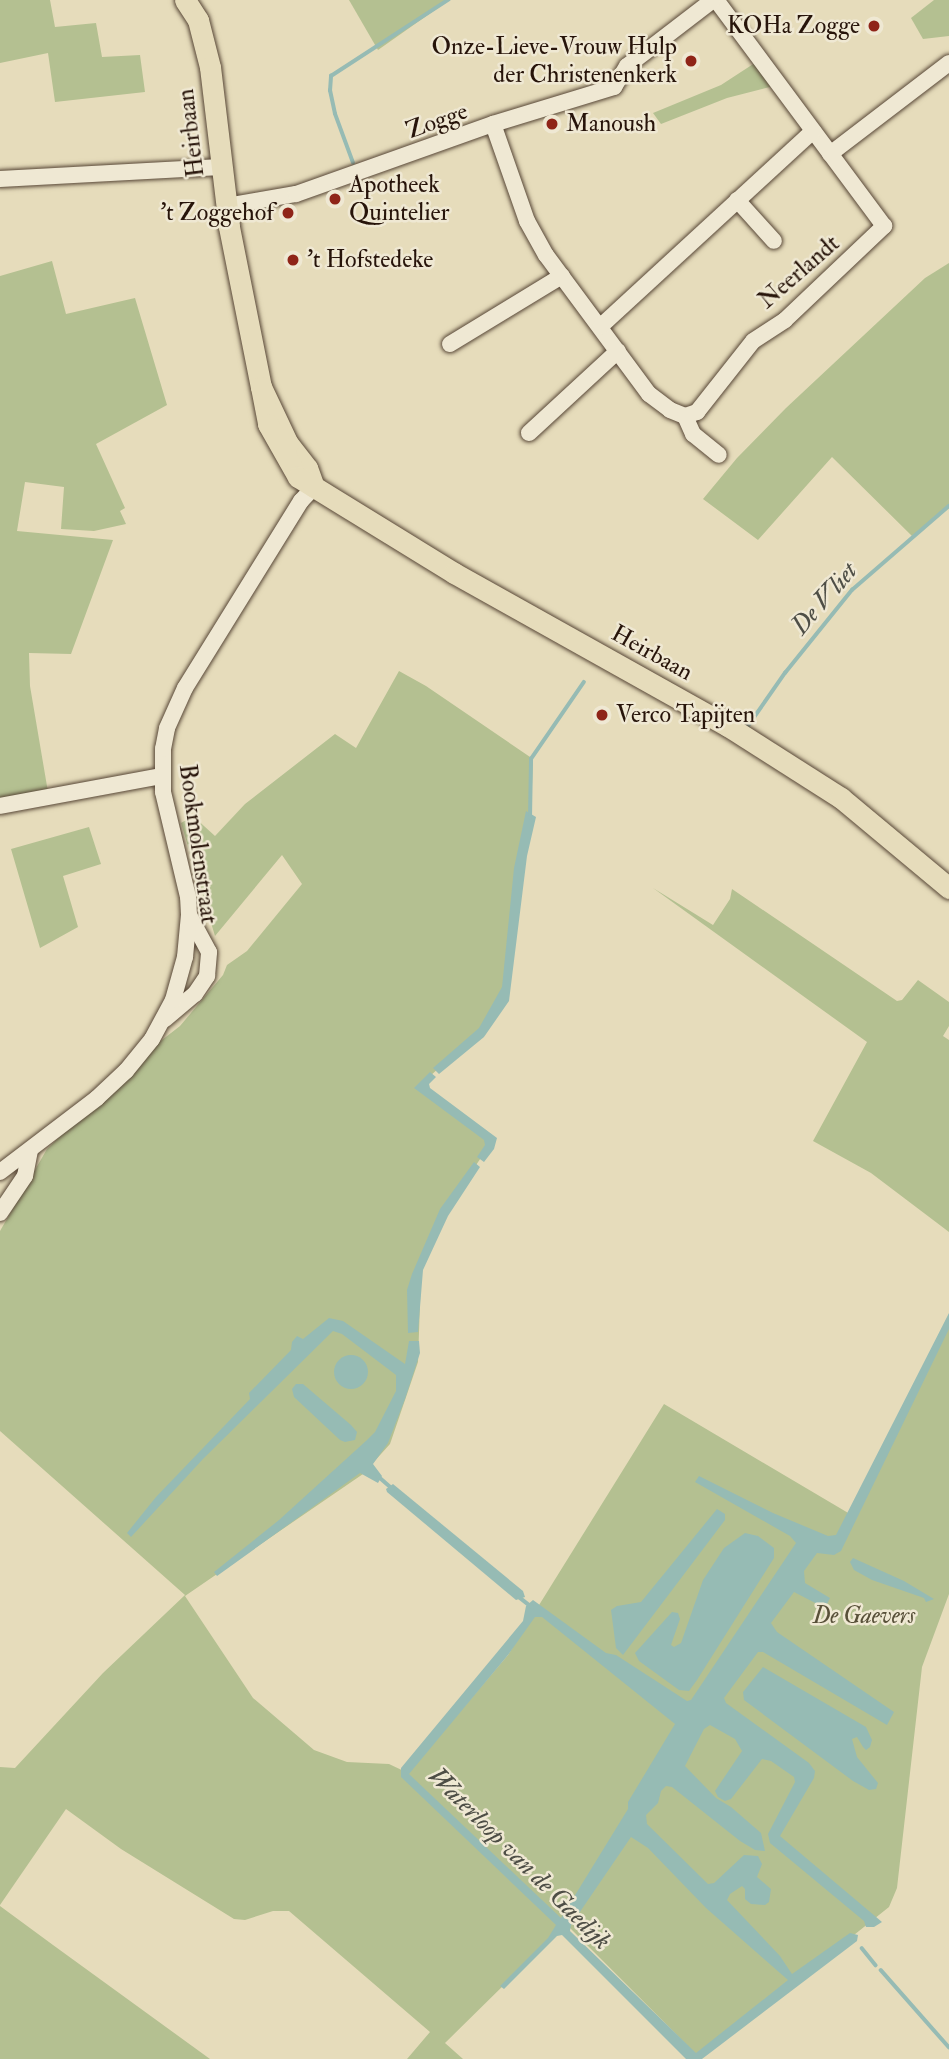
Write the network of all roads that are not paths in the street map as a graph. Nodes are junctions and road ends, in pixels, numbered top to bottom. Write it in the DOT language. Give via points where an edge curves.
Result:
graph roads {
  1 [pos="714,0"];
  2 [pos="192,6"];
  3 [pos="949,63"];
  4 [pos="493,124"];
  5 [pos="813,131"];
  6 [pos="830,154"];
  7 [pos="221,167"];
  8 [pos="0,179"];
  9 [pos="737,200"];
  10 [pos="227,206"];
  11 [pos="774,241"];
  12 [pos="562,276"];
  13 [pos="601,326"];
  14 [pos="450,344"];
  15 [pos="618,351"];
  16 [pos="685,416"];
  17 [pos="529,433"];
  18 [pos="719,455"];
  19 [pos="314,487"];
  20 [pos="162,776"];
  21 [pos="0,806"];
  22 [pos="949,888"];
  23 [pos="189,915"];
  24 [pos="161,1023"];
  25 [pos="30,1150"];
  26 [pos="0,1172"];
  27 [pos="0,1213"];
  1 -- 4 [label="street, Zogge" via="627,66 614,87"];
  1 -- 5 [label="street, Neerlandt"];
  2 -- 7 [label="main road, Heirbaan" via="210,67"];
  3 -- 6 [label="street"];
  4 -- 10 [label="street, Zogge" via="296,194"];
  4 -- 12 [label="street" via="527,221"];
  5 -- 6 [label="street, Neerlandt"];
  5 -- 9 [label="street"];
  6 -- 16 [label="street, Neerlandt" via="884,226 785,320 753,341 697,412"];
  7 -- 8 [label="street"];
  7 -- 10 [label="main road, Heirbaan"];
  9 -- 11 [label="street, Neerlandt"];
  9 -- 13 [label="street"];
  10 -- 19 [label="main road, Heirbaan" via="261,387"];
  12 -- 13 [label="street"];
  12 -- 14 [label="street"];
  13 -- 15 [label="street"];
  15 -- 16 [label="street" via="649,394"];
  15 -- 17 [label="street"];
  16 -- 18 [label="street" via="693,434"];
  19 -- 20 [label="street, Bookmolenstraat" via="177,702 163,749"];
  19 -- 22 [label="main road, Heirbaan" via="454,573 739,733 841,798"];
  20 -- 21 [label="street"];
  20 -- 23 [label="street, Bookmolenstraat"];
  23 -- 24 [label="street, Bookmolenstraat" via="185,957"];
  23 -- 24 [label="street" via="209,952 207,976 184,1005"];
  24 -- 25 [label="street, Bookmolenstraat" via="126,1071"];
  25 -- 26 [label="street, Bookmolenstraat"];
  25 -- 27 [label="street" via="25,1176"];
}
